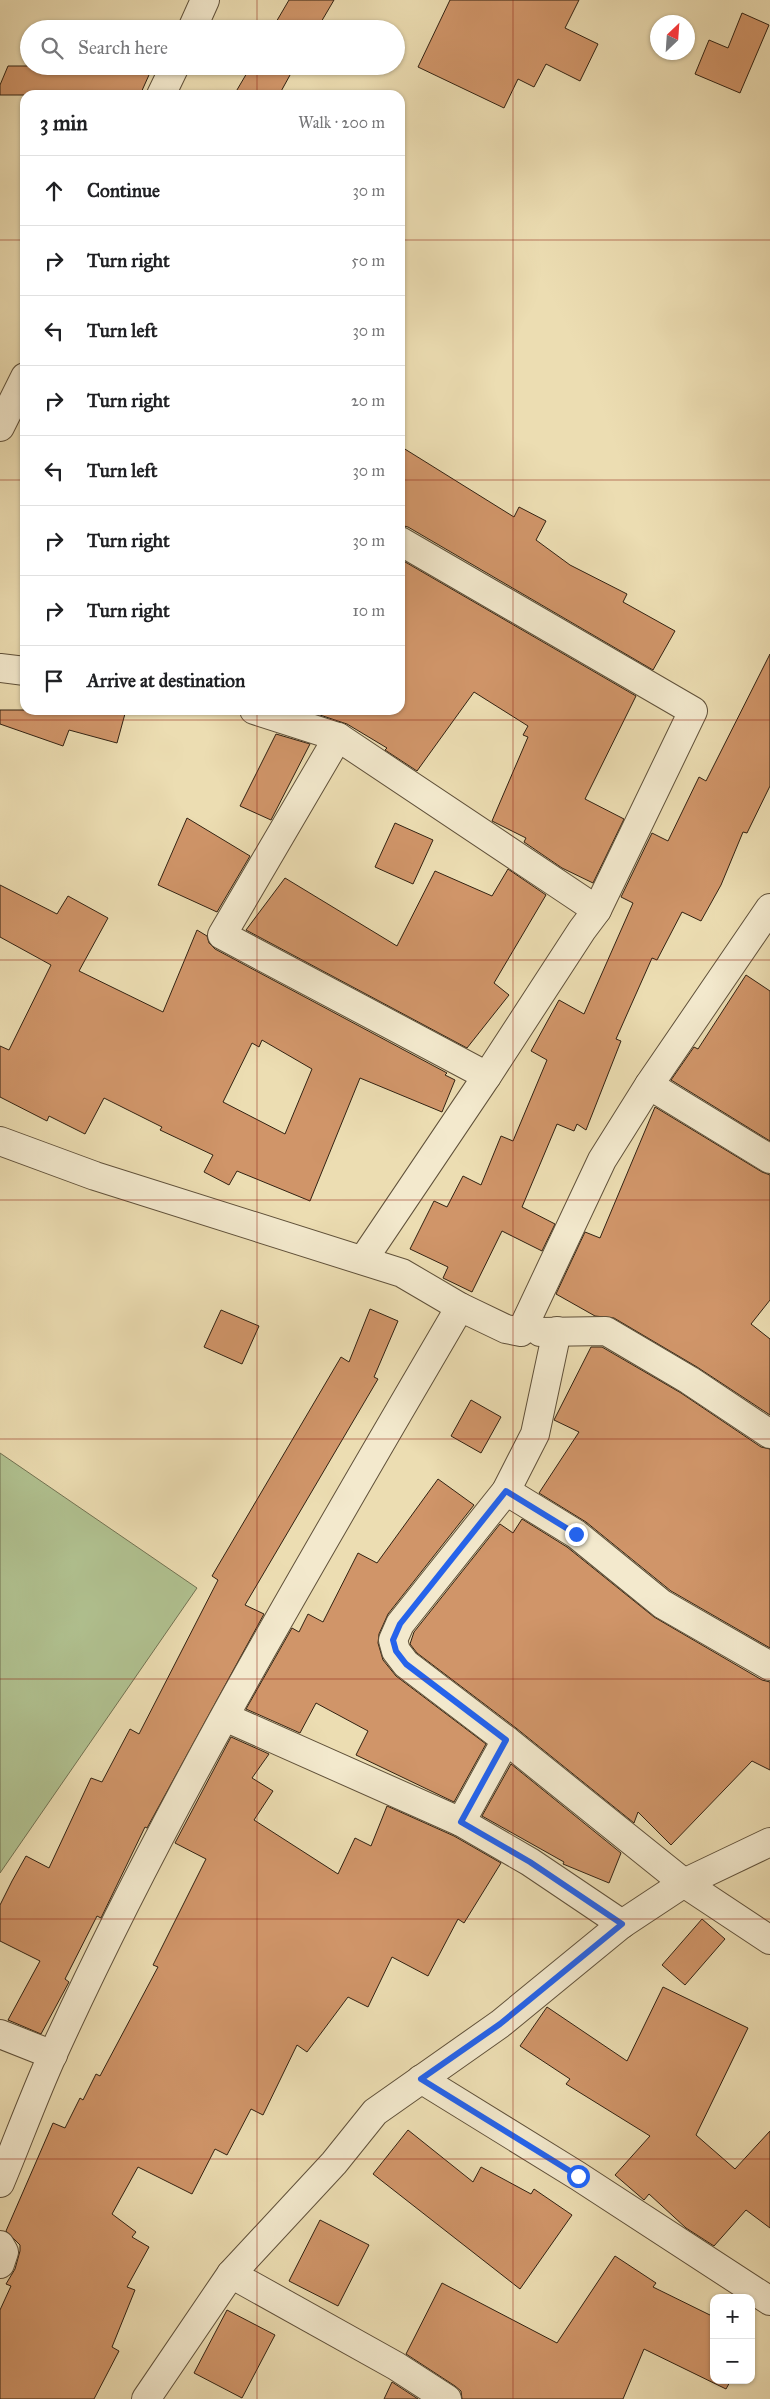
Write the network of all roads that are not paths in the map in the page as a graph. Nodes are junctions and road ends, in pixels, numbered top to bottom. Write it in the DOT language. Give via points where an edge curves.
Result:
graph roads {
  1 [pos="205,0"];
  2 [pos="196,20"];
  3 [pos="170,75"];
  4 [pos="163,90"];
  5 [pos="20,387"];
  6 [pos="0,427"];
  7 [pos="405,544"];
  8 [pos="0,668"];
  9 [pos="20,670"];
  10 [pos="270,715"];
  11 [pos="338,737"];
  12 [pos="770,908"];
  13 [pos="597,910"];
  14 [pos="488,1076"];
  15 [pos="649,1085"];
  16 [pos="0,1141"];
  17 [pos="770,1159"];
  18 [pos="363,1260"];
  19 [pos="460,1307"];
  20 [pos="557,1331"];
  21 [pos="521,1332"];
  22 [pos="770,1434"];
  23 [pos="506,1491"];
  24 [pos="770,1666"];
  25 [pos="225,1717"];
  26 [pos="506,1740"];
  27 [pos="461,1822"];
  28 [pos="770,1842"];
  29 [pos="684,1883"];
  30 [pos="622,1924"];
  31 [pos="770,1940"];
  32 [pos="0,2034"];
  33 [pos="53,2055"];
  34 [pos="421,2079"];
  35 [pos="0,2183"];
  36 [pos="0,2245"];
  37 [pos="0,2264"];
  38 [pos="231,2274"];
  39 [pos="770,2301"];
  40 [pos="146,2399"];
  41 [pos="447,2399"];
  1 -- 2 [label="street"];
  3 -- 4 [label="street"];
  5 -- 6 [label="street"];
  7 -- 13 [label="street" via="693,711"];
  8 -- 9 [label="street"];
  10 -- 11 [label="street"];
  11 -- 13 [label="street"];
  11 -- 14 [label="street" via="222,935"];
  12 -- 15 [label="street"];
  13 -- 14 [label="street"];
  14 -- 18 [label="street"];
  15 -- 17 [label="street"];
  15 -- 21 [label="street" via="602,1160"];
  16 -- 18 [label="street" via="95,1176"];
  18 -- 19 [label="street" via="402,1273"];
  19 -- 21 [label="street" via="506,1329"];
  19 -- 25 [label="street"];
  20 -- 21 [label="street"];
  20 -- 22 [label="street" via="606,1331 689,1380"];
  20 -- 23 [label="street" via="534,1434"];
  23 -- 24 [label="street" via="576,1534 662,1604"];
  23 -- 26 [label="street" via="400,1624 393,1640 396,1651 406,1664"];
  25 -- 27 [label="street"];
  25 -- 33 [label="street" via="147,1864"];
  26 -- 27 [label="street"];
  26 -- 29 [label="street"];
  27 -- 30 [label="street" via="530,1862"];
  28 -- 29 [label="street"];
  29 -- 30 [label="street"];
  29 -- 31 [label="street"];
  30 -- 34 [label="street" via="500,2024"];
  32 -- 33 [label="street"];
  33 -- 35 [label="street"];
  34 -- 38 [label="street" via="375,2112 334,2163"];
  34 -- 39 [label="street"];
  36 -- 37 [label="street" via="4,2252"];
  38 -- 40 [label="street"];
  38 -- 41 [label="street" via="396,2366"];
}
